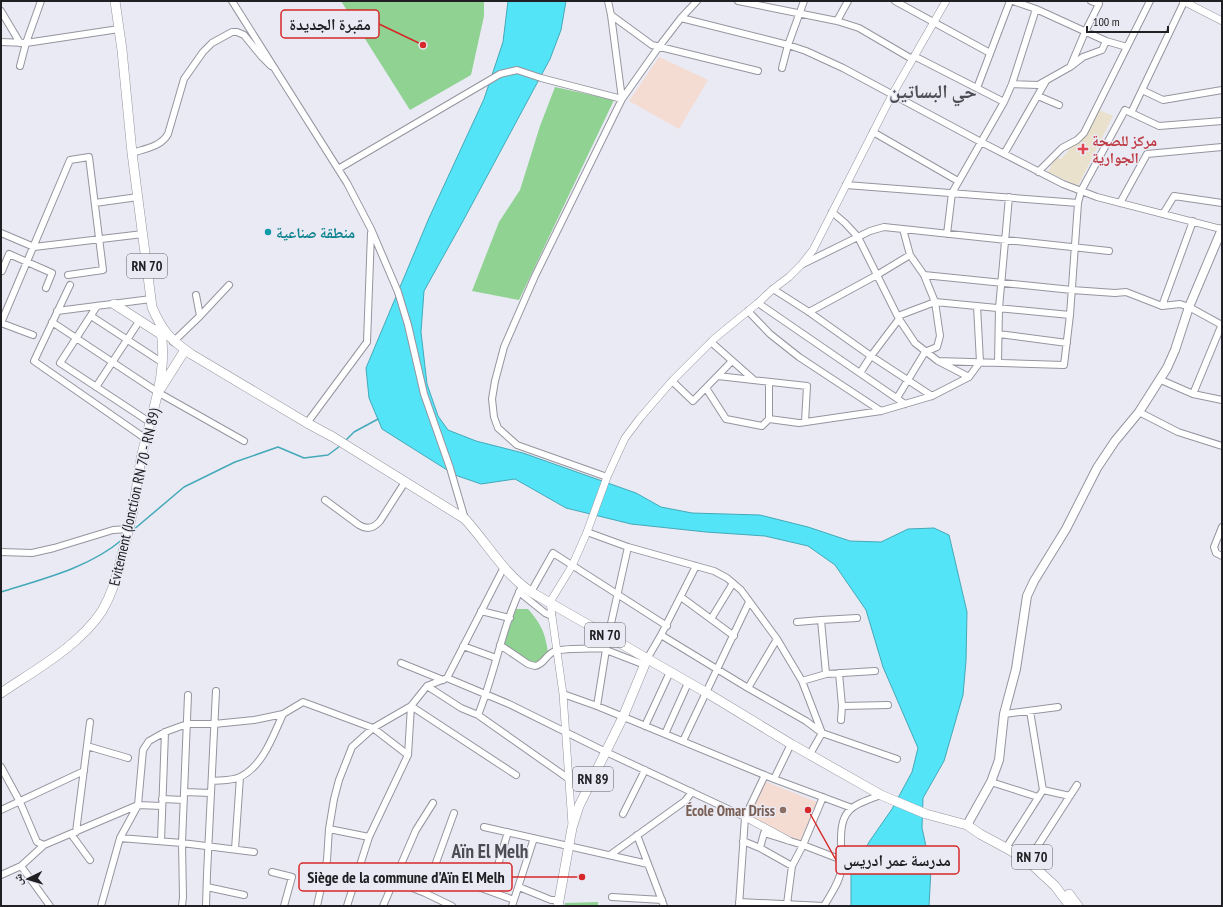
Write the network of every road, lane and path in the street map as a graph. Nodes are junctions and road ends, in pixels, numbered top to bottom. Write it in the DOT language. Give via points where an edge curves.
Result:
graph roads {
  1 [pos="41,1"];
  2 [pos="115,1"];
  3 [pos="232,1"];
  4 [pos="608,1"];
  5 [pos="697,1"];
  6 [pos="738,1"];
  7 [pos="804,1"];
  8 [pos="848,1"];
  9 [pos="895,1"];
  10 [pos="946,1"];
  11 [pos="1010,1"];
  12 [pos="1014,1"];
  13 [pos="1091,1"];
  14 [pos="1150,1"];
  15 [pos="1184,1"];
  16 [pos="759,3"];
  17 [pos="1036,9"];
  18 [pos="1,11"];
  19 [pos="798,13"];
  20 [pos="611,15"];
  21 [pos="681,18"];
  22 [pos="1222,20"];
  23 [pos="837,21"];
  24 [pos="934,22"];
  25 [pos="119,29"];
  26 [pos="1085,32"];
  27 [pos="1106,41"];
  28 [pos="1,42"];
  29 [pos="23,45"];
  30 [pos="788,45"];
  31 [pos="1127,47"];
  32 [pos="658,48"];
  33 [pos="990,53"];
  34 [pos="913,58"];
  35 [pos="20,66"];
  36 [pos="1070,67"];
  37 [pos="782,68"];
  38 [pos="758,70"];
  39 [pos="278,72"];
  40 [pos="1047,80"];
  41 [pos="1012,84"];
  42 [pos="977,88"];
  43 [pos="1142,90"];
  44 [pos="1222,90"];
  45 [pos="892,95"];
  46 [pos="1038,96"];
  47 [pos="622,99"];
  48 [pos="1004,102"];
  49 [pos="1059,105"];
  50 [pos="1131,113"];
  51 [pos="1222,121"];
  52 [pos="872,132"];
  53 [pos="981,142"];
  54 [pos="1222,147"];
  55 [pos="132,153"];
  56 [pos="1004,154"];
  57 [pos="338,169"];
  58 [pos="1038,172"];
  59 [pos="958,181"];
  60 [pos="846,185"];
  61 [pos="1081,191"];
  62 [pos="952,193"];
  63 [pos="138,197"];
  64 [pos="1009,197"];
  65 [pos="1078,202"];
  66 [pos="95,203"];
  67 [pos="1120,203"];
  68 [pos="1222,203"];
  69 [pos="832,212"];
  70 [pos="1163,214"];
  71 [pos="1193,221"];
  72 [pos="371,229"];
  73 [pos="902,229"];
  74 [pos="1222,229"];
  75 [pos="1,233"];
  76 [pos="143,234"];
  77 [pos="947,234"];
  78 [pos="858,236"];
  79 [pos="99,239"];
  80 [pos="1005,240"];
  81 [pos="34,247"];
  82 [pos="1075,247"];
  83 [pos="1109,251"];
  84 [pos="910,255"];
  85 [pos="28,262"];
  86 [pos="802,264"];
  87 [pos="2,271"];
  88 [pos="68,275"];
  89 [pos="877,275"];
  90 [pos="924,275"];
  91 [pos="1001,282"];
  92 [pos="70,285"];
  93 [pos="229,285"];
  94 [pos="46,288"];
  95 [pos="773,288"];
  96 [pos="1072,290"];
  97 [pos="196,295"];
  98 [pos="151,298"];
  99 [pos="935,302"];
  100 [pos="758,303"];
  101 [pos="114,304"];
  102 [pos="97,306"];
  103 [pos="977,306"];
  104 [pos="1162,306"];
  105 [pos="1189,307"];
  106 [pos="999,308"];
  107 [pos="57,311"];
  108 [pos="748,311"];
  109 [pos="809,312"];
  110 [pos="1070,314"];
  111 [pos="91,316"];
  112 [pos="200,316"];
  113 [pos="899,318"];
  114 [pos="140,320"];
  115 [pos="52,322"];
  116 [pos="1,323"];
  117 [pos="159,323"];
  118 [pos="1222,325"];
  119 [pos="999,334"];
  120 [pos="33,335"];
  121 [pos="162,335"];
  122 [pos="76,338"];
  123 [pos="127,340"];
  124 [pos="174,342"];
  125 [pos="712,342"];
  126 [pos="1067,343"];
  127 [pos="185,350"];
  128 [pos="925,352"];
  129 [pos="871,356"];
  130 [pos="732,361"];
  131 [pos="938,361"];
  132 [pos="112,362"];
  133 [pos="980,362"];
  134 [pos="163,363"];
  135 [pos="998,363"];
  136 [pos="860,373"];
  137 [pos="718,376"];
  138 [pos="969,377"];
  139 [pos="754,380"];
  140 [pos="908,380"];
  141 [pos="1161,380"];
  142 [pos="672,381"];
  143 [pos="769,382"];
  144 [pos="96,387"];
  145 [pos="706,388"];
  146 [pos="159,392"];
  147 [pos="1193,394"];
  148 [pos="932,396"];
  149 [pos="896,398"];
  150 [pos="1222,400"];
  151 [pos="906,404"];
  152 [pos="881,411"];
  153 [pos="1139,412"];
  154 [pos="769,419"];
  155 [pos="805,422"];
  156 [pos="151,423"];
  157 [pos="307,424"];
  158 [pos="146,439"];
  159 [pos="244,441"];
  160 [pos="1222,446"];
  161 [pos="606,479"];
  162 [pos="405,482"];
  163 [pos="325,500"];
  164 [pos="465,519"];
  165 [pos="1222,527"];
  166 [pos="129,529"];
  167 [pos="587,532"];
  168 [pos="628,547"];
  169 [pos="1,552"];
  170 [pos="1222,556"];
  171 [pos="572,566"];
  172 [pos="696,566"];
  173 [pos="504,567"];
  174 [pos="733,583"];
  175 [pos="520,589"];
  176 [pos="532,592"];
  177 [pos="618,594"];
  178 [pos="681,597"];
  179 [pos="550,602"];
  180 [pos="749,602"];
  181 [pos="481,611"];
  182 [pos="552,616"];
  183 [pos="510,618"];
  184 [pos="857,618"];
  185 [pos="711,619"];
  186 [pos="821,620"];
  187 [pos="797,622"];
  188 [pos="667,626"];
  189 [pos="662,635"];
  190 [pos="734,636"];
  191 [pos="608,637"];
  192 [pos="777,639"];
  193 [pos="500,645"];
  194 [pos="463,646"];
  195 [pos="606,649"];
  196 [pos="556,650"];
  197 [pos="496,658"];
  198 [pos="646,662"];
  199 [pos="401,663"];
  200 [pos="718,670"];
  201 [pos="876,671"];
  202 [pos="670,672"];
  203 [pos="839,673"];
  204 [pos="826,674"];
  205 [pos="445,679"];
  206 [pos="802,681"];
  207 [pos="688,683"];
  208 [pos="427,686"];
  209 [pos="748,688"];
  210 [pos="216,691"];
  211 [pos="1,693"];
  212 [pos="707,693"];
  213 [pos="563,694"];
  214 [pos="188,695"];
  215 [pos="486,695"];
  216 [pos="888,705"];
  217 [pos="411,706"];
  218 [pos="597,706"];
  219 [pos="842,706"];
  220 [pos="1058,707"];
  221 [pos="1030,711"];
  222 [pos="283,714"];
  223 [pos="1004,714"];
  224 [pos="478,715"];
  225 [pos="623,717"];
  226 [pos="841,720"];
  227 [pos="90,722"];
  228 [pos="187,724"];
  229 [pos="214,724"];
  230 [pos="645,726"];
  231 [pos="373,728"];
  232 [pos="165,732"];
  233 [pos="565,732"];
  234 [pos="822,733"];
  235 [pos="665,734"];
  236 [pos="683,741"];
  237 [pos="791,744"];
  238 [pos="87,746"];
  239 [pos="606,752"];
  240 [pos="810,754"];
  241 [pos="408,755"];
  242 [pos="128,758"];
  243 [pos="897,759"];
  244 [pos="1,766"];
  245 [pos="645,770"];
  246 [pos="84,771"];
  247 [pos="516,775"];
  248 [pos="765,775"];
  249 [pos="240,777"];
  250 [pos="569,779"];
  251 [pos="774,779"];
  252 [pos="212,781"];
  253 [pos="991,782"];
  254 [pos="1077,785"];
  255 [pos="1043,790"];
  256 [pos="184,792"];
  257 [pos="692,792"];
  258 [pos="211,793"];
  259 [pos="883,796"];
  260 [pos="1070,796"];
  261 [pos="823,797"];
  262 [pos="1038,798"];
  263 [pos="162,799"];
  264 [pos="184,800"];
  265 [pos="20,802"];
  266 [pos="433,803"];
  267 [pos="138,805"];
  268 [pos="162,806"];
  269 [pos="852,808"];
  270 [pos="1,810"];
  271 [pos="454,813"];
  272 [pos="624,814"];
  273 [pos="745,816"];
  274 [pos="484,827"];
  275 [pos="970,827"];
  276 [pos="572,828"];
  277 [pos="330,829"];
  278 [pos="508,832"];
  279 [pos="74,833"];
  280 [pos="637,835"];
  281 [pos="370,837"];
  282 [pos="120,838"];
  283 [pos="534,838"];
  284 [pos="788,840"];
  285 [pos="743,841"];
  286 [pos="161,842"];
  287 [pos="182,843"];
  288 [pos="44,845"];
  289 [pos="803,845"];
  290 [pos="209,846"];
  291 [pos="569,846"];
  292 [pos="1008,846"];
  293 [pos="760,848"];
  294 [pos="235,849"];
  295 [pos="254,852"];
  296 [pos="610,855"];
  297 [pos="1030,859"];
  298 [pos="90,860"];
  299 [pos="842,860"];
  300 [pos="648,864"];
  301 [pos="21,866"];
  302 [pos="792,866"];
  303 [pos="272,872"];
  304 [pos="1,875"];
  305 [pos="395,880"];
  306 [pos="470,884"];
  307 [pos="1058,884"];
  308 [pos="207,887"];
  309 [pos="519,887"];
  310 [pos="490,891"];
  311 [pos="425,893"];
  312 [pos="244,895"];
  313 [pos="612,897"];
  314 [pos="513,903"];
  315 [pos="559,903"];
  316 [pos="663,903"];
  317 [pos="739,904"];
  318 [pos="787,904"];
  319 [pos="777,905"];
  320 [pos="50,906"];
  321 [pos="101,906"];
  322 [pos="182,906"];
  323 [pos="206,906"];
  324 [pos="284,906"];
  325 [pos="317,906"];
  326 [pos="347,906"];
  327 [pos="383,906"];
  328 [pos="452,906"];
  329 [pos="824,906"];
  330 [pos="1070,906"];
  331 [pos="1078,906"];
  1 -- 29 [label="street"];
  2 -- 25 [label="main road, RN 70"];
  3 -- 39 [label="street"];
  4 -- 20 [label="street"];
  5 -- 21 [label="street"];
  6 -- 16 [label="street"];
  7 -- 19 [label="street"];
  8 -- 23 [label="street"];
  9 -- 24 [label="street"];
  10 -- 24 [label="street"];
  11 -- 33 [label="street"];
  12 -- 17 [label="street"];
  13 -- 26 [label="street" via="1099,4"];
  14 -- 31 [label="street"];
  15 -- 22 [label="street"];
  15 -- 43 [label="street"];
  16 -- 19 [label="street"];
  17 -- 26 [label="street"];
  17 -- 41 [label="street"];
  18 -- 29 [label="street"];
  19 -- 23 [label="street"];
  19 -- 30 [label="street"];
  20 -- 32 [label="street"];
  20 -- 47 [label="street"];
  21 -- 30 [label="street"];
  21 -- 32 [label="street"];
  23 -- 34 [label="street" via="859,28"];
  24 -- 33 [label="street"];
  24 -- 34 [label="street"];
  25 -- 29 [label="street"];
  25 -- 55 [label="main road, RN 70"];
  26 -- 27 [label="street"];
  26 -- 36 [label="street"];
  27 -- 31 [label="street"];
  27 -- 36 [label="street" via="1102,50 1083,56"];
  28 -- 29 [label="street"];
  29 -- 35 [label="street"];
  30 -- 37 [label="street"];
  30 -- 45 [label="street" via="843,68"];
  31 -- 58 [label="street" via="1084,133 1062,148"];
  32 -- 38 [label="street"];
  32 -- 47 [label="street"];
  33 -- 42 [label="street"];
  34 -- 42 [label="street"];
  34 -- 45 [label="street"];
  36 -- 40 [label="street"];
  39 -- 55 [label="street" via="244,35 237,32 227,34 203,52 184,79 165,139 159,144"];
  39 -- 57 [label="street"];
  40 -- 41 [label="street" via="1038,85"];
  40 -- 46 [label="street"];
  41 -- 48 [label="street"];
  42 -- 48 [label="street"];
  43 -- 44 [label="street" via="1163,100"];
  43 -- 50 [label="street"];
  45 -- 52 [label="street"];
  45 -- 53 [label="street"];
  46 -- 49 [label="street"];
  46 -- 56 [label="street"];
  47 -- 57 [label="street" via="516,70 500,74"];
  47 -- 161 [label="street" via="535,276 507,340 492,400 498,428 517,445"];
  48 -- 53 [label="street"];
  50 -- 51 [label="street" via="1159,126"];
  50 -- 61 [label="street" via="1125,110"];
  52 -- 59 [label="street"];
  52 -- 60 [label="street"];
  53 -- 56 [label="street"];
  53 -- 59 [label="street"];
  54 -- 67 [label="street" via="1147,154"];
  55 -- 63 [label="main road, RN 70"];
  56 -- 58 [label="street"];
  57 -- 72 [label="street"];
  58 -- 61 [label="street"];
  59 -- 62 [label="street"];
  60 -- 62 [label="street"];
  60 -- 69 [label="street"];
  61 -- 65 [label="street"];
  61 -- 67 [label="street"];
  62 -- 64 [label="street"];
  62 -- 77 [label="street"];
  63 -- 66 [label="street"];
  63 -- 76 [label="main road, RN 70"];
  64 -- 65 [label="street"];
  64 -- 80 [label="street"];
  65 -- 82 [label="street"];
  66 -- 79 [label="street"];
  66 -- 81 [label="street" via="89,157 70,160"];
  67 -- 70 [label="street"];
  68 -- 70 [label="street" via="1174,196"];
  69 -- 78 [label="street"];
  69 -- 86 [label="street" via="813,250"];
  70 -- 71 [label="street"];
  71 -- 74 [label="street"];
  71 -- 104 [label="street"];
  72 -- 157 [label="street" via="367,342"];
  72 -- 164 [label="street" via="398,292 424,394"];
  73 -- 77 [label="street"];
  73 -- 78 [label="street" via="884,227"];
  73 -- 84 [label="street"];
  74 -- 105 [label="main road"];
  75 -- 81 [label="street"];
  76 -- 79 [label="street"];
  76 -- 98 [label="main road, RN 70"];
  77 -- 80 [label="street"];
  78 -- 86 [label="street"];
  78 -- 89 [label="street"];
  79 -- 81 [label="street"];
  79 -- 88 [label="street" via="103,270"];
  80 -- 82 [label="street"];
  80 -- 91 [label="street"];
  81 -- 85 [label="street"];
  82 -- 83 [label="street"];
  82 -- 96 [label="street"];
  84 -- 89 [label="street"];
  84 -- 90 [label="street"];
  85 -- 87 [label="street" via="9,254"];
  85 -- 94 [label="street" via="52,273"];
  85 -- 116 [label="street"];
  86 -- 95 [label="street"];
  89 -- 109 [label="street"];
  89 -- 113 [label="street"];
  90 -- 91 [label="street"];
  90 -- 99 [label="street"];
  91 -- 96 [label="street"];
  91 -- 106 [label="street"];
  92 -- 107 [label="street"];
  93 -- 112 [label="street"];
  95 -- 100 [label="street"];
  95 -- 109 [label="street"];
  96 -- 104 [label="street" via="1126,292"];
  96 -- 110 [label="street"];
  97 -- 112 [label="street"];
  98 -- 101 [label="street"];
  98 -- 117 [label="main road, RN 70"];
  99 -- 103 [label="street"];
  99 -- 113 [label="street"];
  99 -- 128 [label="street" via="940,336 937,347"];
  100 -- 108 [label="street"];
  100 -- 136 [label="street"];
  101 -- 102 [label="street"];
  101 -- 114 [label="main road"];
  102 -- 107 [label="street"];
  102 -- 111 [label="street"];
  103 -- 106 [label="street"];
  103 -- 133 [label="street"];
  104 -- 105 [label="street" via="1180,304"];
  105 -- 118 [label="street"];
  105 -- 141 [label="main road" via="1175,350"];
  106 -- 110 [label="street"];
  106 -- 119 [label="street"];
  107 -- 115 [label="street"];
  108 -- 125 [label="street"];
  108 -- 152 [label="street" via="770,334 799,357"];
  109 -- 129 [label="street"];
  110 -- 126 [label="street"];
  111 -- 122 [label="street"];
  111 -- 123 [label="street"];
  112 -- 124 [label="street"];
  113 -- 128 [label="street" via="915,343"];
  113 -- 129 [label="street"];
  114 -- 121 [label="main road"];
  114 -- 123 [label="street"];
  115 -- 122 [label="street"];
  115 -- 158 [label="street" via="34,361"];
  116 -- 120 [label="street"];
  117 -- 121 [label="main road, Evitement (Jonction RN 70 - RN 89)"];
  117 -- 124 [label="main road, RN 70"];
  118 -- 147 [label="street"];
  119 -- 126 [label="street"];
  119 -- 135 [label="street"];
  121 -- 134 [label="main road, Evitement (Jonction RN 70 - RN 89)"];
  122 -- 132 [label="street"];
  122 -- 144 [label="street" via="60,363"];
  123 -- 132 [label="street"];
  123 -- 134 [label="street"];
  124 -- 127 [label="main road, RN 70"];
  125 -- 130 [label="street"];
  125 -- 142 [label="street"];
  126 -- 135 [label="street" via="1064,365"];
  127 -- 146 [label="main road"];
  127 -- 157 [label="main road, RN 70"];
  128 -- 131 [label="street"];
  128 -- 140 [label="street"];
  129 -- 136 [label="street"];
  129 -- 140 [label="street"];
  130 -- 137 [label="street"];
  130 -- 139 [label="street"];
  131 -- 133 [label="street"];
  131 -- 138 [label="street"];
  132 -- 144 [label="street"];
  132 -- 146 [label="street"];
  133 -- 135 [label="street"];
  133 -- 138 [label="street"];
  134 -- 146 [label="main road, Evitement (Jonction RN 70 - RN 89)"];
  136 -- 149 [label="street"];
  137 -- 139 [label="street"];
  137 -- 145 [label="street"];
  138 -- 148 [label="street"];
  139 -- 143 [label="street"];
  140 -- 148 [label="street"];
  140 -- 149 [label="street"];
  141 -- 147 [label="street"];
  141 -- 153 [label="main road"];
  142 -- 145 [label="street" via="692,401"];
  142 -- 161 [label="street" via="625,438"];
  143 -- 154 [label="street"];
  143 -- 155 [label="street" via="807,386"];
  144 -- 156 [label="street"];
  145 -- 154 [label="street" via="726,419 762,426"];
  146 -- 156 [label="main road, Evitement (Jonction RN 70 - RN 89)"];
  146 -- 159 [label="street"];
  147 -- 150 [label="street"];
  148 -- 151 [label="street"];
  149 -- 151 [label="street"];
  151 -- 152 [label="street"];
  152 -- 155 [label="street"];
  153 -- 160 [label="street" via="1178,432"];
  153 -- 223 [label="main road" via="1096,468 1066,529 1027,596 1022,640"];
  154 -- 155 [label="street"];
  156 -- 158 [label="main road, Evitement (Jonction RN 70 - RN 89)"];
  157 -- 162 [label="main road, RN 70" via="347,445"];
  158 -- 166 [label="main road, Evitement (Jonction RN 70 - RN 89)"];
  161 -- 167 [label="street"];
  162 -- 163 [label="street" via="380,521 370,528 362,527"];
  162 -- 164 [label="main road, RN 70"];
  164 -- 173 [label="main road, RN 70"];
  165 -- 170 [label="street" via="1214,548 1216,553"];
  166 -- 169 [label="street" via="113,530 32,553"];
  166 -- 211 [label="main road, Evitement (Jonction RN 70 - RN 89)" via="119,570 101,612 65,649"];
  167 -- 168 [label="street"];
  167 -- 171 [label="street"];
  168 -- 172 [label="street"];
  168 -- 177 [label="street"];
  171 -- 176 [label="street" via="553,553"];
  171 -- 177 [label="street"];
  171 -- 179 [label="street"];
  172 -- 174 [label="street" via="714,571"];
  172 -- 178 [label="street"];
  173 -- 175 [label="main road, RN 70"];
  173 -- 181 [label="street"];
  174 -- 180 [label="street"];
  174 -- 185 [label="street"];
  175 -- 176 [label="main road, RN 70"];
  175 -- 182 [label="street" via="545,613"];
  175 -- 183 [label="street"];
  176 -- 179 [label="main road, RN 70"];
  177 -- 188 [label="street"];
  177 -- 191 [label="street"];
  178 -- 185 [label="street"];
  178 -- 188 [label="street"];
  179 -- 182 [label="street"];
  179 -- 191 [label="main road, RN 70"];
  180 -- 190 [label="street"];
  180 -- 192 [label="street"];
  181 -- 183 [label="street"];
  181 -- 194 [label="street"];
  182 -- 196 [label="street"];
  183 -- 193 [label="street"];
  184 -- 186 [label="street"];
  185 -- 190 [label="street"];
  186 -- 187 [label="street"];
  186 -- 204 [label="street"];
  188 -- 189 [label="street"];
  189 -- 198 [label="street"];
  189 -- 200 [label="street"];
  190 -- 200 [label="street"];
  191 -- 195 [label="street"];
  191 -- 198 [label="main road, RN 70"];
  192 -- 206 [label="street"];
  192 -- 209 [label="street"];
  193 -- 196 [label="street" via="535,666 541,664"];
  193 -- 197 [label="street"];
  194 -- 197 [label="street"];
  194 -- 205 [label="street"];
  195 -- 196 [label="street"];
  195 -- 198 [label="street"];
  195 -- 218 [label="street"];
  196 -- 213 [label="street"];
  197 -- 215 [label="street"];
  198 -- 202 [label="main road, RN 70"];
  198 -- 225 [label="main road, RN 89"];
  199 -- 205 [label="street"];
  200 -- 209 [label="street"];
  200 -- 212 [label="street"];
  201 -- 203 [label="street"];
  202 -- 207 [label="main road, RN 70"];
  202 -- 230 [label="street"];
  203 -- 204 [label="street"];
  203 -- 219 [label="street"];
  204 -- 206 [label="street"];
  205 -- 208 [label="street"];
  205 -- 215 [label="street"];
  206 -- 234 [label="street"];
  207 -- 212 [label="main road, RN 70"];
  207 -- 235 [label="street"];
  208 -- 217 [label="street"];
  208 -- 224 [label="street" via="461,708"];
  209 -- 234 [label="street" via="806,720"];
  210 -- 229 [label="street"];
  212 -- 236 [label="street"];
  212 -- 237 [label="main road, RN 70"];
  213 -- 218 [label="street"];
  213 -- 233 [label="street"];
  214 -- 228 [label="street"];
  215 -- 224 [label="street"];
  215 -- 233 [label="street"];
  216 -- 219 [label="street"];
  217 -- 231 [label="street"];
  217 -- 241 [label="street"];
  217 -- 247 [label="street"];
  218 -- 225 [label="street"];
  219 -- 226 [label="street"];
  220 -- 221 [label="street"];
  221 -- 223 [label="street"];
  221 -- 255 [label="street"];
  222 -- 229 [label="street"];
  222 -- 231 [label="street" via="304,702"];
  222 -- 249 [label="street" via="256,765"];
  223 -- 253 [label="main road" via="999,760"];
  224 -- 250 [label="street"];
  225 -- 230 [label="street"];
  225 -- 239 [label="main road, RN 89"];
  227 -- 238 [label="street"];
  228 -- 229 [label="street"];
  228 -- 232 [label="street"];
  228 -- 256 [label="street"];
  229 -- 252 [label="street"];
  230 -- 235 [label="street"];
  231 -- 241 [label="street"];
  231 -- 277 [label="street" via="352,747 337,786"];
  232 -- 263 [label="street"];
  232 -- 267 [label="street" via="149,741 143,750"];
  233 -- 239 [label="street"];
  233 -- 250 [label="street"];
  234 -- 240 [label="street"];
  234 -- 243 [label="street"];
  235 -- 236 [label="street"];
  236 -- 248 [label="street"];
  237 -- 240 [label="main road, RN 70"];
  237 -- 251 [label="street"];
  238 -- 242 [label="street"];
  238 -- 246 [label="street"];
  239 -- 245 [label="street"];
  239 -- 276 [label="main road, RN 89" via="579,806"];
  240 -- 259 [label="main road, RN 70"];
  241 -- 281 [label="street"];
  244 -- 265 [label="street"];
  245 -- 257 [label="street"];
  245 -- 272 [label="street"];
  246 -- 265 [label="street"];
  246 -- 279 [label="street"];
  248 -- 251 [label="street"];
  248 -- 273 [label="street"];
  249 -- 252 [label="street"];
  249 -- 294 [label="street"];
  250 -- 276 [label="street"];
  251 -- 261 [label="street"];
  252 -- 258 [label="street"];
  253 -- 262 [label="street"];
  253 -- 275 [label="main road"];
  254 -- 260 [label="street"];
  255 -- 260 [label="street"];
  255 -- 262 [label="street"];
  256 -- 258 [label="street"];
  256 -- 264 [label="street"];
  257 -- 273 [label="street"];
  257 -- 280 [label="street" via="686,801"];
  258 -- 290 [label="street"];
  259 -- 269 [label="street"];
  259 -- 275 [label="main road, RN 70" via="926,814"];
  260 -- 297 [label="street"];
  261 -- 269 [label="street"];
  261 -- 289 [label="street"];
  262 -- 292 [label="street"];
  263 -- 264 [label="street"];
  263 -- 268 [label="street"];
  264 -- 287 [label="street"];
  265 -- 270 [label="street"];
  265 -- 288 [label="street" via="37,842"];
  266 -- 305 [label="street" via="416,830"];
  267 -- 268 [label="street"];
  267 -- 279 [label="street"];
  267 -- 282 [label="street"];
  268 -- 286 [label="street"];
  269 -- 299 [label="street" via="845,815 842,824"];
  271 -- 311 [label="street"];
  273 -- 284 [label="street"];
  273 -- 285 [label="street"];
  274 -- 278 [label="street"];
  275 -- 292 [label="main road, RN 70"];
  276 -- 291 [label="main road, RN 89"];
  277 -- 281 [label="street"];
  277 -- 325 [label="street" via="327,860"];
  278 -- 283 [label="street"];
  278 -- 310 [label="street"];
  279 -- 288 [label="street"];
  279 -- 298 [label="street"];
  280 -- 296 [label="street"];
  280 -- 300 [label="street"];
  281 -- 326 [label="street"];
  282 -- 286 [label="street"];
  282 -- 321 [label="street"];
  283 -- 291 [label="street"];
  283 -- 309 [label="street"];
  284 -- 289 [label="street"];
  284 -- 293 [label="street" via="764,833"];
  285 -- 293 [label="street"];
  285 -- 317 [label="street"];
  286 -- 287 [label="street"];
  287 -- 290 [label="street"];
  287 -- 322 [label="street"];
  288 -- 301 [label="street"];
  289 -- 299 [label="street"];
  289 -- 302 [label="street"];
  290 -- 294 [label="street"];
  290 -- 308 [label="street"];
  291 -- 296 [label="street"];
  291 -- 315 [label="main road, RN 89"];
  292 -- 297 [label="main road, RN 70"];
  293 -- 302 [label="street"];
  294 -- 295 [label="street"];
  296 -- 300 [label="street"];
  297 -- 307 [label="main road, RN 70"];
  299 -- 329 [label="street" via="840,876"];
  300 -- 316 [label="street"];
  301 -- 304 [label="street"];
  301 -- 320 [label="street"];
  302 -- 318 [label="street"];
  303 -- 324 [label="street" via="292,877"];
  305 -- 311 [label="street"];
  305 -- 327 [label="street"];
  306 -- 310 [label="street"];
  307 -- 330 [label="main road, RN 70"];
  307 -- 331 [label="main road, RN 70"];
  308 -- 312 [label="street"];
  308 -- 323 [label="street"];
  309 -- 314 [label="street"];
  309 -- 315 [label="street"];
  310 -- 314 [label="street"];
  311 -- 328 [label="street"];
  313 -- 316 [label="street"];
  317 -- 319 [label="street"];
  318 -- 319 [label="street"];
  318 -- 329 [label="street"];
}
